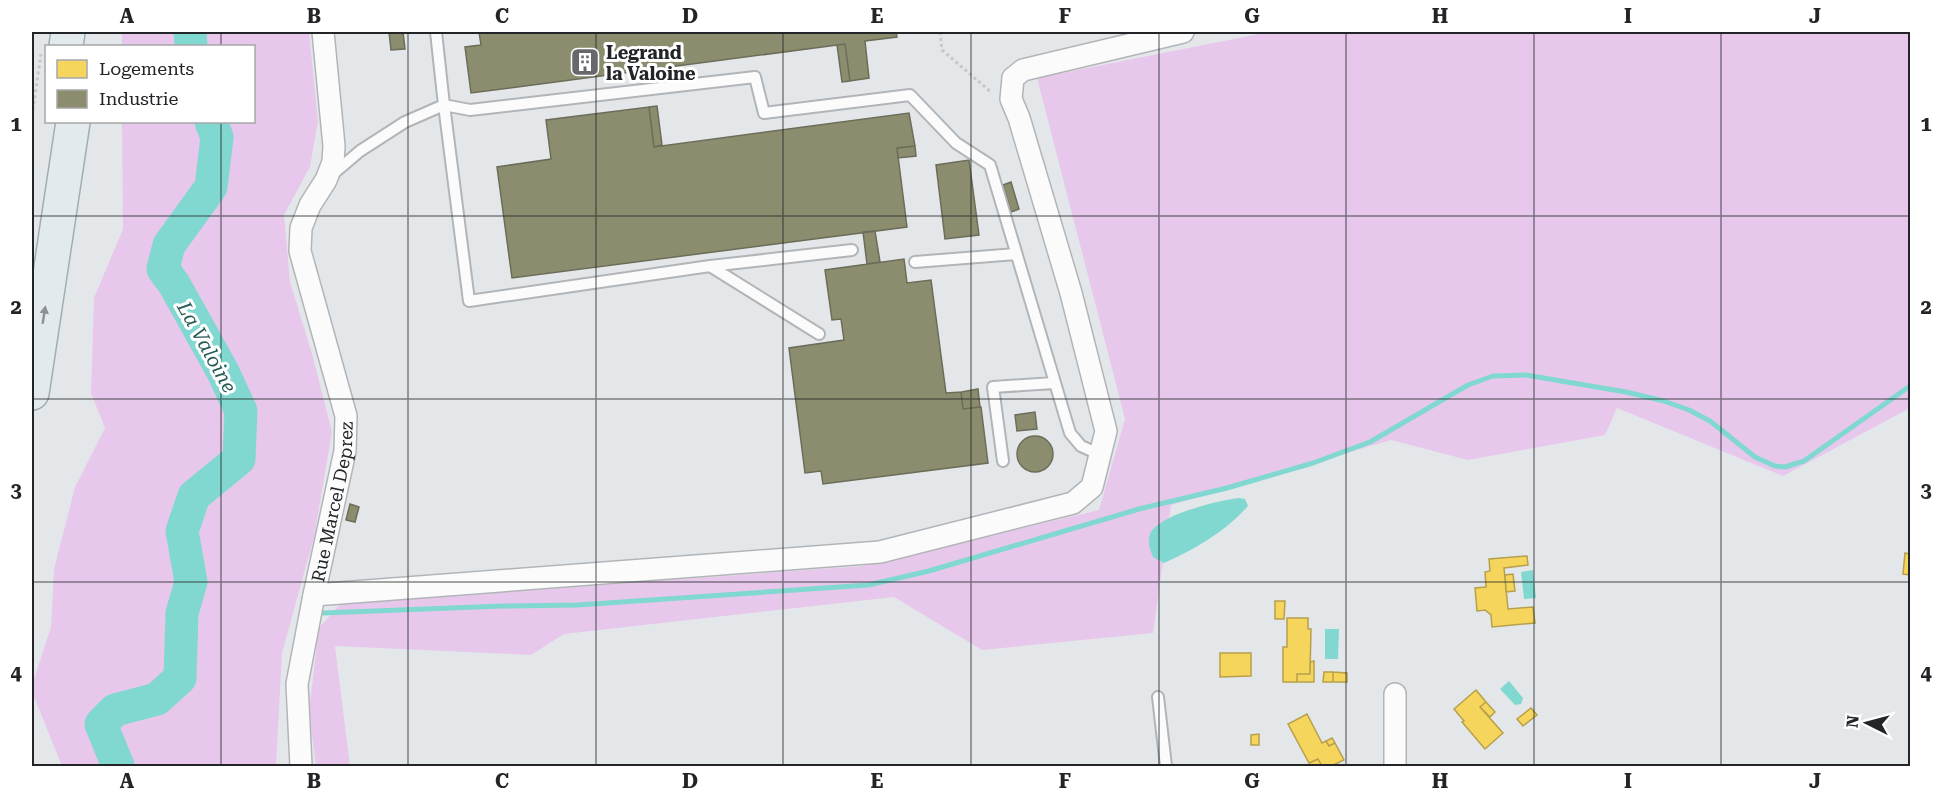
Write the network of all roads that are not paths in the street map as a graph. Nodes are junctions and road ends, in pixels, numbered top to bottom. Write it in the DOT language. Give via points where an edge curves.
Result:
graph roads {
  1 [pos="68,32"];
  2 [pos="323,32"];
  3 [pos="436,32"];
  4 [pos="1183,32"];
  5 [pos="57,45"];
  6 [pos="444,105"];
  7 [pos="54,123"];
  8 [pos="73,123"];
  9 [pos="326,180"];
  10 [pos="852,250"];
  11 [pos="1016,254"];
  12 [pos="915,262"];
  13 [pos="32,263"];
  14 [pos="710,266"];
  15 [pos="819,334"];
  16 [pos="1054,382"];
  17 [pos="32,393"];
  18 [pos="1101,455"];
  19 [pos="1003,461"];
  20 [pos="314,595"];
  21 [pos="1395,694"];
  22 [pos="1158,697"];
  23 [pos="301,766"];
  24 [pos="1166,766"];
  25 [pos="1395,766"];
  1 -- 5 [label="main road"];
  2 -- 9 [label="street, Rue Marcel Deprez" via="334,146"];
  3 -- 6 [label="lane"];
  4 -- 18 [label="street" via="1023,70 1013,78 1011,99 1071,293 1106,431"];
  6 -- 9 [label="lane" via="405,122 360,150"];
  6 -- 11 [label="lane" via="470,110 755,77 764,113 910,95 956,143 990,165"];
  6 -- 14 [label="lane" via="469,301"];
  7 -- 13 [label="main road"];
  17 -- 8 [label="main road, one-way"];
  9 -- 20 [label="street, Rue Marcel Deprez" via="301,228 300,251 346,416 345,451"];
  10 -- 14 [label="lane"];
  11 -- 12 [label="lane"];
  11 -- 16 [label="lane"];
  14 -- 15 [label="lane"];
  16 -- 18 [label="lane" via="1070,434 1081,446"];
  16 -- 19 [label="lane" via="993,387"];
  18 -- 20 [label="street" via="1092,487 1073,503 880,552"];
  20 -- 23 [label="street, Rue Marcel Deprez" via="297,684"];
  21 -- 25 [label="street"];
  22 -- 24 [label="lane"];
}
